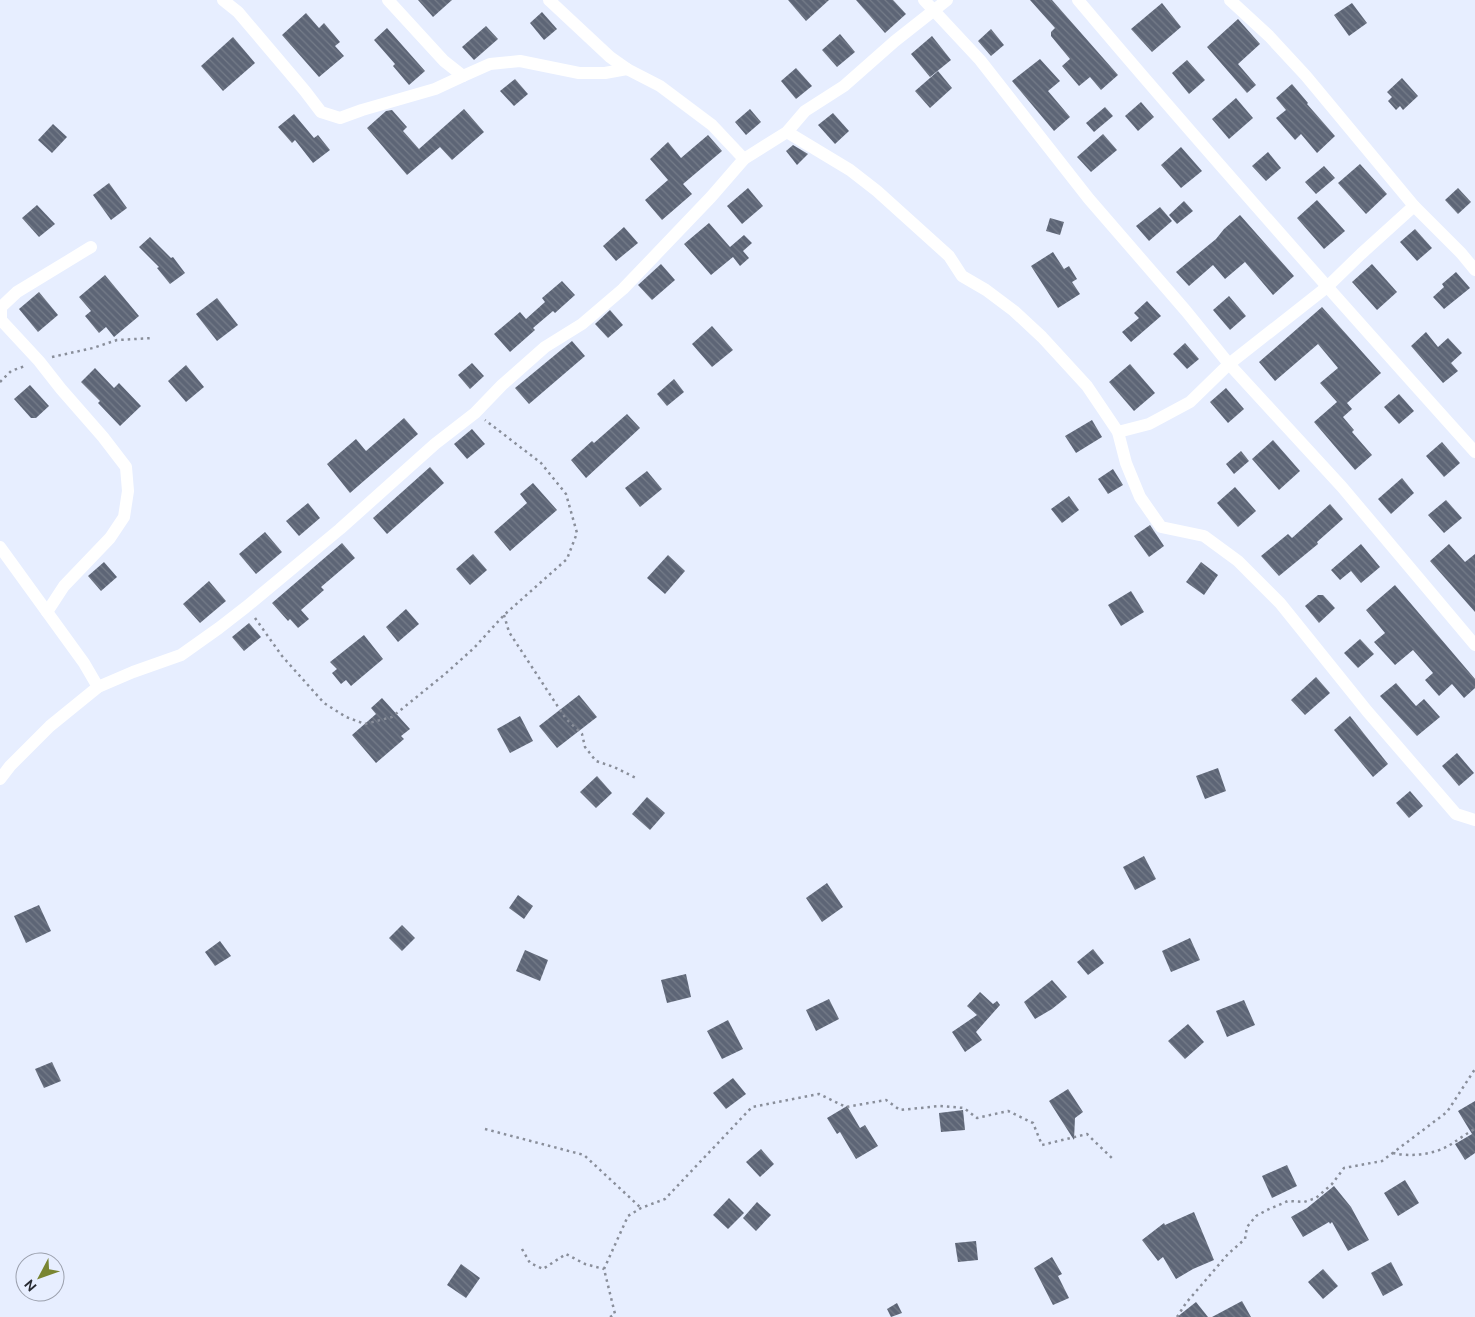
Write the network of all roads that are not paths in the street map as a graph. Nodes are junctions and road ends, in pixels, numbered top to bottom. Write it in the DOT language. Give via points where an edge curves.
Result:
graph roads {
  1 [pos="224,0"];
  2 [pos="388,0"];
  3 [pos="549,0"];
  4 [pos="924,0"];
  5 [pos="947,0"];
  6 [pos="1078,0"];
  7 [pos="1230,0"];
  8 [pos="935,11"];
  9 [pos="627,70"];
  10 [pos="463,76"];
  11 [pos="787,132"];
  12 [pos="744,159"];
  13 [pos="1414,206"];
  14 [pos="91,247"];
  15 [pos="1475,270"];
  16 [pos="1327,287"];
  17 [pos="1229,364"];
  18 [pos="1118,432"];
  19 [pos="1475,452"];
  20 [pos="0,547"];
  21 [pos="47,612"];
  22 [pos="1475,645"];
  23 [pos="98,687"];
  24 [pos="0,779"];
  25 [pos="1475,820"];
  1 -- 10 [label="street" via="238,12 321,112 340,118 435,89"];
  2 -- 10 [label="street" via="444,61"];
  3 -- 9 [label="street"];
  4 -- 8 [label="street"];
  5 -- 8 [label="street"];
  6 -- 16 [label="street"];
  7 -- 13 [label="street" via="1306,76"];
  8 -- 11 [label="street" via="844,86 805,111"];
  8 -- 17 [label="street" via="980,60 1089,199"];
  9 -- 10 [label="street" via="579,73 520,61 490,64"];
  9 -- 12 [label="street" via="660,86 712,125"];
  11 -- 12 [label="street"];
  11 -- 18 [label="street" via="850,170 877,191 948,256 962,276 1014,311 1087,386"];
  12 -- 23 [label="street" via="623,289 582,324 545,347 476,413 435,444 246,607 180,655"];
  13 -- 15 [label="street"];
  13 -- 16 [label="street"];
  14 -- 21 [label="street" via="17,292 0,307 1,320 126,467 128,491 124,517 110,538 64,586"];
  16 -- 17 [label="street"];
  16 -- 19 [label="street"];
  17 -- 18 [label="street" via="1190,402 1149,424"];
  17 -- 22 [label="street" via="1342,487"];
  18 -- 25 [label="street" via="1140,497 1161,527 1204,536 1238,561 1280,603 1456,814"];
  20 -- 21 [label="street"];
  21 -- 23 [label="street"];
  23 -- 24 [label="street" via="50,726"];
}
